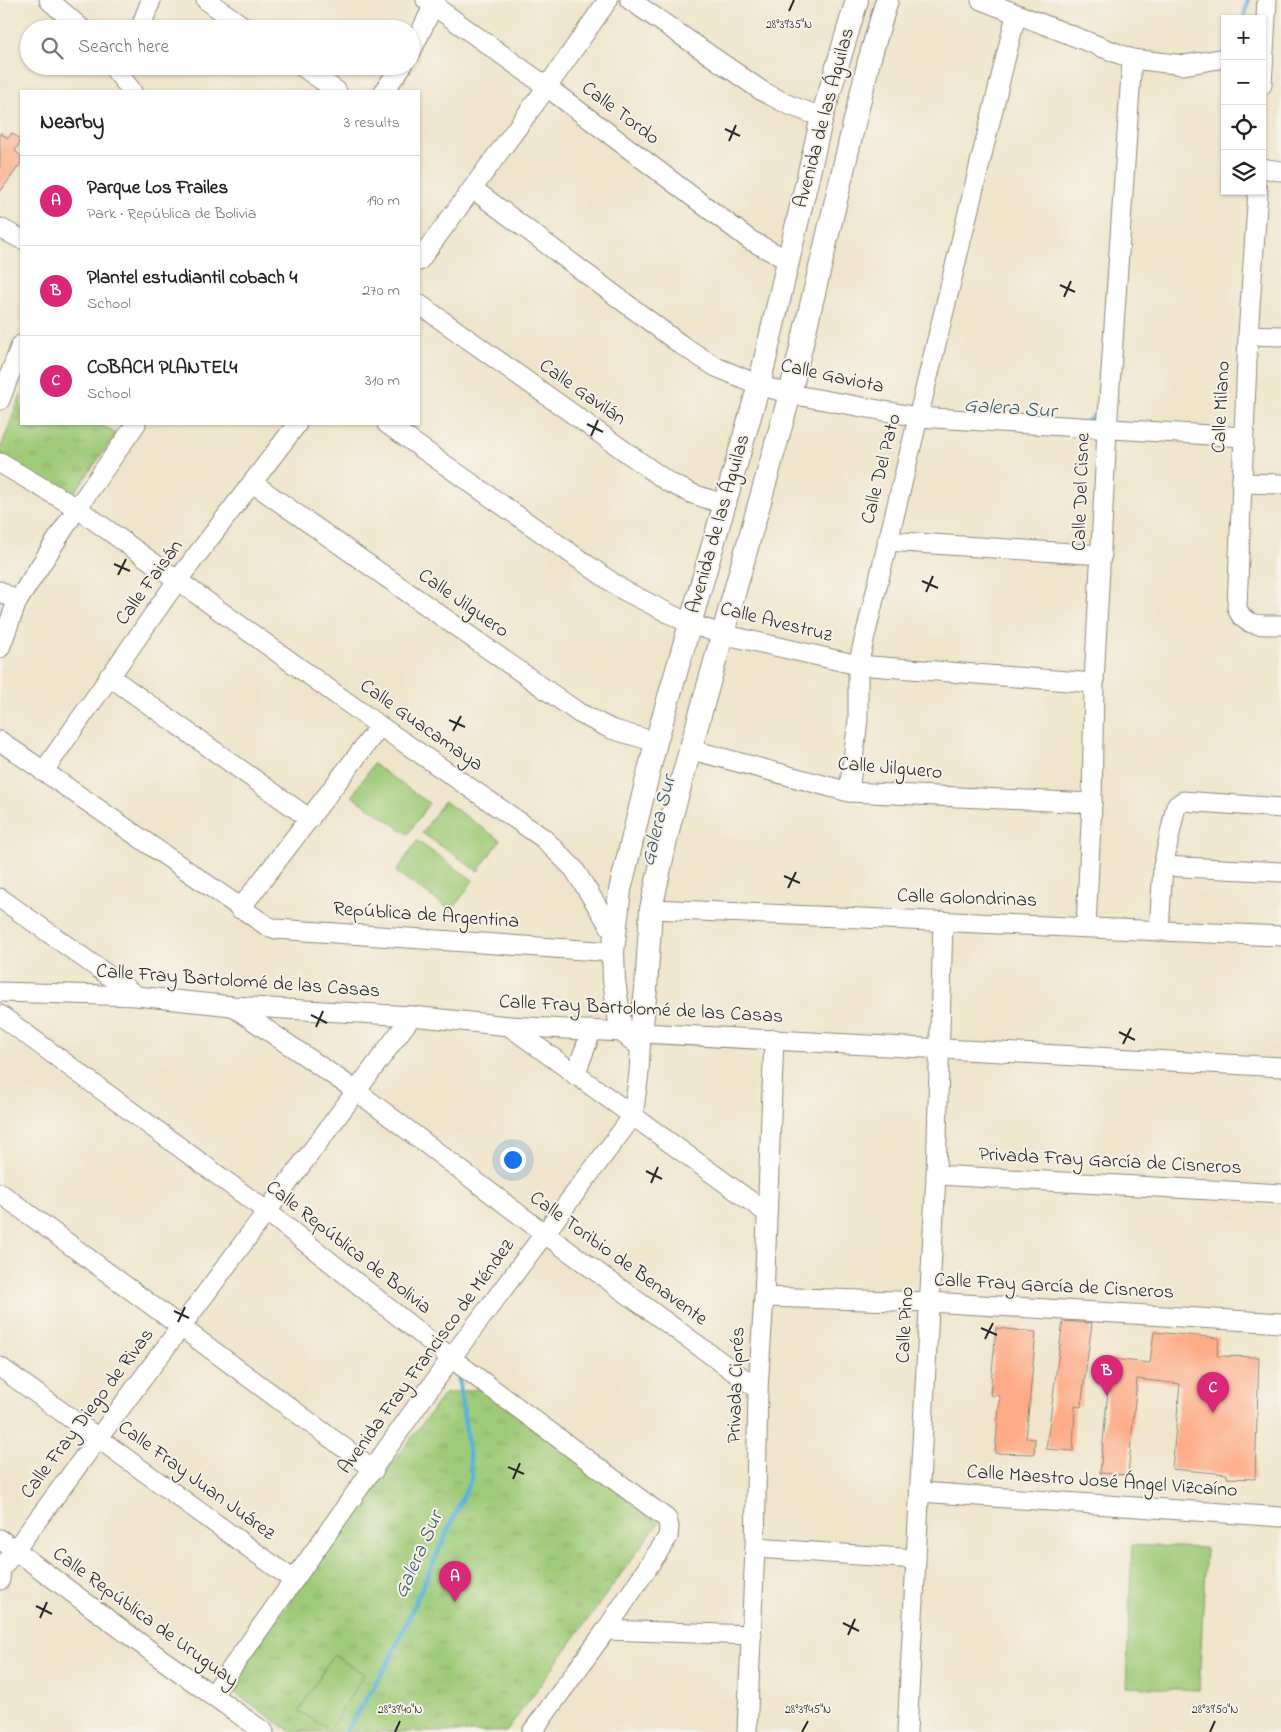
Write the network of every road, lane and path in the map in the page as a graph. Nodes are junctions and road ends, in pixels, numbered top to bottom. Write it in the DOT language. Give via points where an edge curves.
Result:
graph roads {
  1 [pos="49,0"];
  2 [pos="151,0"];
  3 [pos="206,0"];
  4 [pos="608,0"];
  5 [pos="630,0"];
  6 [pos="857,0"];
  7 [pos="888,0"];
  8 [pos="981,0"];
  9 [pos="1267,0"];
  10 [pos="432,2"];
  11 [pos="1016,15"];
  12 [pos="72,20"];
  13 [pos="143,20"];
  14 [pos="234,20"];
  15 [pos="420,31"];
  16 [pos="1269,45"];
  17 [pos="1132,59"];
  18 [pos="1221,59"];
  19 [pos="1266,62"];
  20 [pos="314,75"];
  21 [pos="396,75"];
  22 [pos="547,88"];
  23 [pos="337,90"];
  24 [pos="385,90"];
  25 [pos="822,117"];
  26 [pos="1266,169"];
  27 [pos="1281,171"];
  28 [pos="473,189"];
  29 [pos="1258,195"];
  30 [pos="0,228"];
  31 [pos="20,238"];
  32 [pos="420,260"];
  33 [pos="789,261"];
  34 [pos="420,305"];
  35 [pos="1248,335"];
  36 [pos="1281,336"];
  37 [pos="20,348"];
  38 [pos="759,385"];
  39 [pos="790,394"];
  40 [pos="0,400"];
  41 [pos="918,417"];
  42 [pos="135,425"];
  43 [pos="296,425"];
  44 [pos="388,425"];
  45 [pos="1107,430"];
  46 [pos="1243,437"];
  47 [pos="0,463"];
  48 [pos="1241,483"];
  49 [pos="254,484"];
  50 [pos="1281,484"];
  51 [pos="726,505"];
  52 [pos="77,508"];
  53 [pos="887,541"];
  54 [pos="1102,555"];
  55 [pos="178,581"];
  56 [pos="0,591"];
  57 [pos="17,602"];
  58 [pos="690,624"];
  59 [pos="1281,625"];
  60 [pos="722,634"];
  61 [pos="0,648"];
  62 [pos="858,665"];
  63 [pos="109,676"];
  64 [pos="1094,683"];
  65 [pos="380,726"];
  66 [pos="0,741"];
  67 [pos="656,742"];
  68 [pos="688,749"];
  69 [pos="42,772"];
  70 [pos="849,792"];
  71 [pos="1092,803"];
  72 [pos="1281,808"];
  73 [pos="310,819"];
  74 [pos="1163,866"];
  75 [pos="1280,872"];
  76 [pos="0,898"];
  77 [pos="651,908"];
  78 [pos="240,909"];
  79 [pos="943,921"];
  80 [pos="1086,926"];
  81 [pos="1159,931"];
  82 [pos="1281,936"];
  83 [pos="613,942"];
  84 [pos="0,992"];
  85 [pos="137,996"];
  86 [pos="232,1006"];
  87 [pos="0,1015"];
  88 [pos="412,1016"];
  89 [pos="509,1026"];
  90 [pos="592,1030"];
  91 [pos="634,1035"];
  92 [pos="774,1039"];
  93 [pos="939,1049"];
  94 [pos="1281,1067"];
  95 [pos="575,1075"];
  96 [pos="355,1090"];
  97 [pos="633,1116"];
  98 [pos="936,1175"];
  99 [pos="0,1193"];
  100 [pos="1281,1194"];
  101 [pos="265,1210"];
  102 [pos="767,1213"];
  103 [pos="545,1234"];
  104 [pos="764,1297"];
  105 [pos="930,1302"];
  106 [pos="1281,1323"];
  107 [pos="182,1327"];
  108 [pos="451,1358"];
  109 [pos="0,1367"];
  110 [pos="758,1389"];
  111 [pos="99,1439"];
  112 [pos="374,1470"];
  113 [pos="920,1492"];
  114 [pos="1281,1517"];
  115 [pos="7,1544"];
  116 [pos="756,1548"];
  117 [pos="916,1559"];
  118 [pos="0,1572"];
  119 [pos="292,1579"];
  120 [pos="606,1630"];
  121 [pos="752,1635"];
  122 [pos="212,1696"];
  123 [pos="264,1732"];
  124 [pos="532,1732"];
  125 [pos="747,1732"];
  126 [pos="907,1732"];
  1 -- 12 [label="street"];
  2 -- 13 [label="street"];
  3 -- 14 [label="street"];
  4 -- 22 [label="street"];
  5 -- 25 [label="street" via="762,91"];
  6 -- 25 [label="street, Avenida de las Águilas"];
  7 -- 39 [label="street, Avenida de las Águilas" via="869,61"];
  8 -- 11 [label="street"];
  9 -- 16 [label="street"];
  10 -- 15 [label="street"];
  10 -- 22 [label="street, Calle Tordo"];
  11 -- 17 [label="street"];
  11 -- 41 [label="street, Calle Del Pato"];
  16 -- 19 [label="street"];
  17 -- 18 [label="street" via="1184,65"];
  17 -- 45 [label="street, Calle Del Cisne"];
  20 -- 23 [label="street"];
  21 -- 24 [label="street"];
  22 -- 28 [label="street"];
  22 -- 33 [label="street, Calle Tordo" via="750,240"];
  25 -- 33 [label="street, Avenida de las Águilas"];
  26 -- 27 [label="street"];
  28 -- 32 [label="street"];
  28 -- 38 [label="street, Calle Gaviota" via="680,344 716,367"];
  29 -- 35 [label="street, Calle Milano"];
  30 -- 31 [label="street"];
  33 -- 38 [label="street, Avenida de las Águilas"];
  34 -- 51 [label="street, Calle Gavilán" via="668,482"];
  35 -- 36 [label="street"];
  35 -- 46 [label="street, Calle Milano"];
  37 -- 40 [label="street"];
  38 -- 39 [label="street, Calle Gaviota"];
  38 -- 51 [label="street, Avenida de las Águilas"];
  39 -- 41 [label="street, Calle Gaviota"];
  39 -- 60 [label="street, Avenida de las Águilas"];
  41 -- 45 [label="street, Calle Gaviota"];
  41 -- 53 [label="street, Calle Del Pato"];
  42 -- 52 [label="street"];
  43 -- 49 [label="street, Calle Faisán"];
  44 -- 58 [label="street, Calle Avestruz" via="623,590"];
  45 -- 46 [label="street, Calle Gaviota"];
  45 -- 54 [label="street, Calle Del Cisne"];
  46 -- 48 [label="street, Calle Milano"];
  47 -- 52 [label="street, Calle Guacamaya"];
  48 -- 50 [label="street"];
  48 -- 59 [label="street, Calle Milano" via="1237,607 1246,622"];
  49 -- 55 [label="street, Calle Faisán"];
  49 -- 67 [label="street, Calle Jilguero" via="579,713 611,729"];
  51 -- 58 [label="street, Avenida de las Águilas"];
  52 -- 55 [label="street, Calle Guacamaya"];
  52 -- 57 [label="street"];
  53 -- 54 [label="street"];
  53 -- 62 [label="street, Calle Del Pato"];
  54 -- 64 [label="street, Calle Del Cisne"];
  55 -- 63 [label="street, Calle Faisán"];
  55 -- 65 [label="street, Calle Guacamaya"];
  56 -- 57 [label="street"];
  57 -- 61 [label="street"];
  58 -- 60 [label="street, Calle Avestruz"];
  58 -- 67 [label="street, Avenida de las Águilas"];
  60 -- 62 [label="street, Calle Avestruz"];
  60 -- 68 [label="street, Avenida de las Águilas"];
  62 -- 64 [label="street, Calle Avestruz"];
  62 -- 70 [label="street, Calle Del Pato" via="858,720"];
  63 -- 69 [label="street, Calle Faisán"];
  63 -- 73 [label="street"];
  64 -- 71 [label="street, Calle Del Cisne"];
  65 -- 73 [label="street"];
  65 -- 83 [label="street, Calle Guacamaya" via="543,838 574,869"];
  66 -- 69 [label="street, República de Argentina"];
  67 -- 83 [label="street, Avenida de las Águilas" via="620,890"];
  68 -- 70 [label="street, Calle Jilguero"];
  68 -- 77 [label="street, Avenida de las Águilas"];
  69 -- 78 [label="street, República de Argentina"];
  70 -- 71 [label="street, Calle Jilguero"];
  71 -- 80 [label="street, Calle Del Cisne"];
  72 -- 74 [label="street" via="1183,801 1174,809"];
  73 -- 78 [label="street"];
  74 -- 75 [label="street"];
  74 -- 81 [label="street"];
  76 -- 85 [label="street"];
  77 -- 79 [label="street, Calle Golondrinas"];
  77 -- 91 [label="street, Avenida de las Águilas" via="646,989"];
  78 -- 83 [label="street, República de Argentina" via="276,929"];
  79 -- 80 [label="street, Calle Golondrinas"];
  79 -- 93 [label="street, Calle Pino"];
  80 -- 81 [label="street, Calle Golondrinas"];
  81 -- 82 [label="street, Calle Golondrinas"];
  83 -- 91 [label="street, Avenida de las Águilas" via="614,980"];
  84 -- 85 [label="street, Calle Fray Bartolomé de las Casas"];
  85 -- 86 [label="street, Calle Fray Bartolomé de las Casas"];
  86 -- 88 [label="street, Calle Fray Bartolomé de las Casas"];
  86 -- 96 [label="street, Calle Toribio de Benavente"];
  87 -- 101 [label="street, Calle República de Bolivia"];
  88 -- 89 [label="street, Calle Fray Bartolomé de las Casas"];
  88 -- 96 [label="street, Calle Fray Diego de Rivas"];
  89 -- 90 [label="street, Calle Fray Bartolomé de las Casas"];
  89 -- 95 [label="street"];
  90 -- 91 [label="street, Calle Fray Bartolomé de las Casas"];
  90 -- 95 [label="street"];
  91 -- 92 [label="street, Calle Fray Bartolomé de las Casas"];
  91 -- 97 [label="street, Avenida Fray Francisco de Méndez" via="639,1073"];
  92 -- 93 [label="street, Calle Fray Bartolomé de las Casas"];
  92 -- 102 [label="street, Privada Ciprés"];
  93 -- 94 [label="street, Calle Fray Bartolomé de las Casas"];
  93 -- 98 [label="street, Calle Pino"];
  95 -- 97 [label="street"];
  96 -- 101 [label="street, Calle Fray Diego de Rivas"];
  96 -- 103 [label="street, Calle Toribio de Benavente"];
  97 -- 102 [label="street"];
  97 -- 103 [label="street, Avenida Fray Francisco de Méndez"];
  98 -- 100 [label="street, Privada Fray García de Cisneros"];
  98 -- 105 [label="street, Calle Pino"];
  99 -- 107 [label="street"];
  101 -- 107 [label="street, Calle Fray Diego de Rivas"];
  101 -- 108 [label="street, Calle República de Bolivia"];
  102 -- 104 [label="street, Privada Ciprés"];
  103 -- 108 [label="street, Avenida Fray Francisco de Méndez"];
  103 -- 110 [label="street, Calle Toribio de Benavente"];
  104 -- 105 [label="street, Calle Fray García de Cisneros"];
  104 -- 110 [label="street, Privada Ciprés"];
  105 -- 106 [label="street, Calle Fray García de Cisneros"];
  105 -- 113 [label="street, Calle Pino"];
  107 -- 111 [label="street, Calle Fray Diego de Rivas"];
  107 -- 112 [label="street"];
  108 -- 112 [label="street, Avenida Fray Francisco de Méndez"];
  108 -- 120 [label="street, Calle República de Bolivia" via="667,1520 668,1537"];
  109 -- 111 [label="street, Calle Fray Juan Juárez"];
  110 -- 116 [label="street, Privada Ciprés"];
  111 -- 115 [label="street, Calle Fray Diego de Rivas"];
  111 -- 119 [label="street, Calle Fray Juan Juárez"];
  112 -- 119 [label="street, Avenida Fray Francisco de Méndez"];
  113 -- 114 [label="street, Calle Maestro José Ángel Vizcaíno"];
  113 -- 117 [label="street, Calle Pino"];
  115 -- 118 [label="street, Calle Fray Diego de Rivas"];
  115 -- 122 [label="street, Calle República de Uruguay"];
  116 -- 117 [label="street"];
  116 -- 121 [label="street, Privada Ciprés"];
  117 -- 126 [label="street, Calle Pino"];
  119 -- 122 [label="street, Avenida Fray Francisco de Méndez"];
  120 -- 121 [label="street"];
  120 -- 124 [label="street"];
  121 -- 125 [label="street, Privada Ciprés"];
  122 -- 123 [label="street, Calle República de Uruguay"];
}
